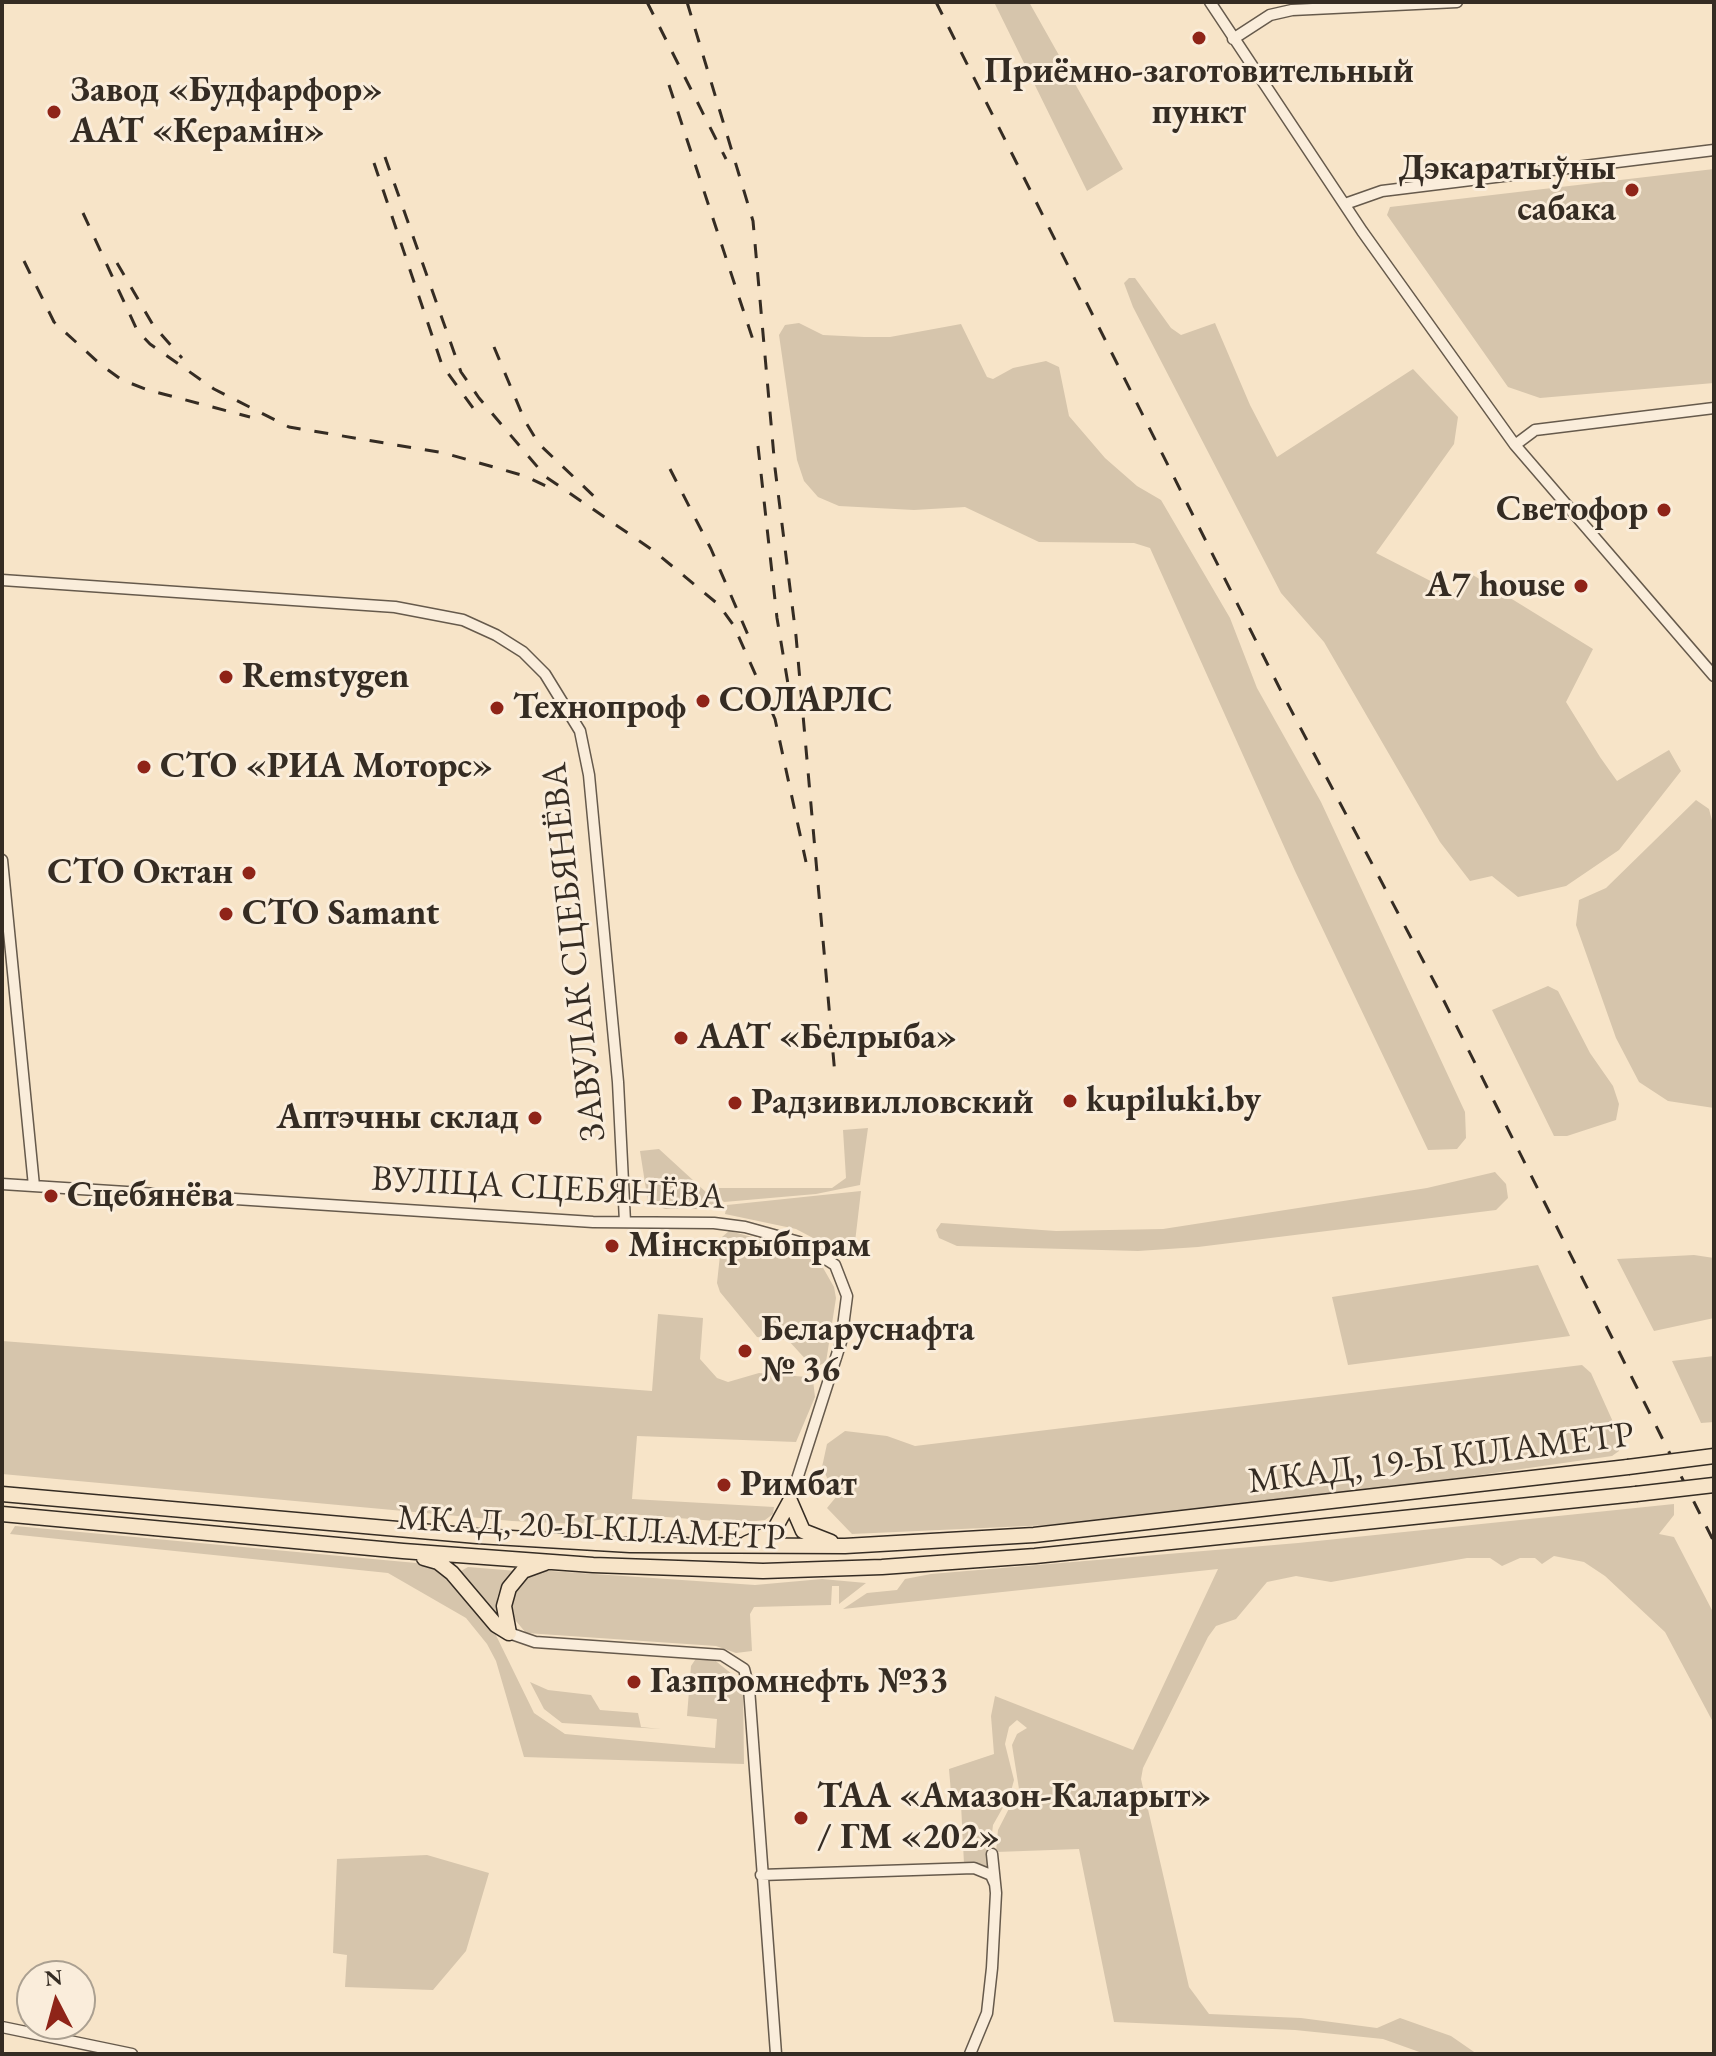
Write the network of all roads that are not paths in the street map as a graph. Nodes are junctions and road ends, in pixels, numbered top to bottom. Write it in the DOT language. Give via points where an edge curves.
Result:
graph roads {
  1 [pos="1210,2"];
  2 [pos="1457,2"];
  3 [pos="1233,39"];
  4 [pos="1714,150"];
  5 [pos="1345,204"];
  6 [pos="1714,408"];
  7 [pos="1515,445"];
  8 [pos="2,580"];
  9 [pos="1714,676"];
  10 [pos="2,860"];
  11 [pos="2,1184"];
  12 [pos="34,1186"];
  13 [pos="625,1222"];
  14 [pos="1714,1456"];
  15 [pos="1714,1485"];
  16 [pos="2,1494"];
  17 [pos="790,1501"];
  18 [pos="2,1514"];
  19 [pos="1176,1520"];
  20 [pos="1177,1542"];
  21 [pos="845,1546"];
  22 [pos="722,1547"];
  23 [pos="403,1551"];
  24 [pos="554,1561"];
  25 [pos="509,1633"];
  26 [pos="992,1854"];
  27 [pos="761,1875"];
  28 [pos="995,1884"];
  29 [pos="2,2027"];
  30 [pos="132,2054"];
  31 [pos="776,2054"];
  32 [pos="970,2054"];
  1 -- 3 [label="street"];
  2 -- 3 [label="street" via="1292,10 1270,15"];
  3 -- 5 [label="street"];
  4 -- 5 [label="street" via="1382,191"];
  5 -- 7 [label="street"];
  6 -- 7 [label="street" via="1535,430"];
  7 -- 9 [label="street"];
  8 -- 13 [label="street, ЗАВУЛАК СЦЕБЯНЁВА" via="395,607 463,620 523,652 545,674 580,731 589,775"];
  10 -- 12 [label="street"];
  11 -- 12 [label="street, ВУЛІЦА СЦЕБЯНЁВА"];
  12 -- 13 [label="street, ВУЛІЦА СЦЕБЯНЁВА"];
  13 -- 17 [label="street, ВУЛІЦА СЦЕБЯНЁВА" via="714,1223 769,1233 816,1249 843,1278 847,1296 841,1342"];
  14 -- 19 [label="highway, МКАД, 19-Ы КІЛАМЕТР, bridge"];
  15 -- 20 [label="highway, МКАД, 19-Ы КІЛАМЕТР, bridge"];
  16 -- 22 [label="highway, МКАД, 20-Ы КІЛАМЕТР" via="477,1536"];
  17 -- 21 [label="highway" via="803,1531"];
  17 -- 22 [label="highway" via="773,1532 757,1541"];
  18 -- 23 [label="highway, МКАД, 20-Ы КІЛАМЕТР"];
  19 -- 21 [label="highway, МКАД, 20-Ы КІЛАМЕТР"];
  20 -- 24 [label="highway, МКАД, 20-Ы КІЛАМЕТР" via="937,1564 763,1571"];
  21 -- 22 [label="highway, МКАД, 20-Ы КІЛАМЕТР"];
  23 -- 24 [label="highway, МКАД, 20-Ы КІЛАМЕТР"];
  23 -- 25 [label="highway" via="438,1562"];
  24 -- 25 [label="highway" via="523,1571 509,1588 504,1606"];
  25 -- 27 [label="street" via="535,1642 722,1655 744,1669"];
  26 -- 28 [label="street"];
  27 -- 28 [label="street" via="974,1868 991,1875"];
  27 -- 31 [label="street"];
  28 -- 32 [label="street" via="987,2013"];
  29 -- 30 [label="street"];
}
